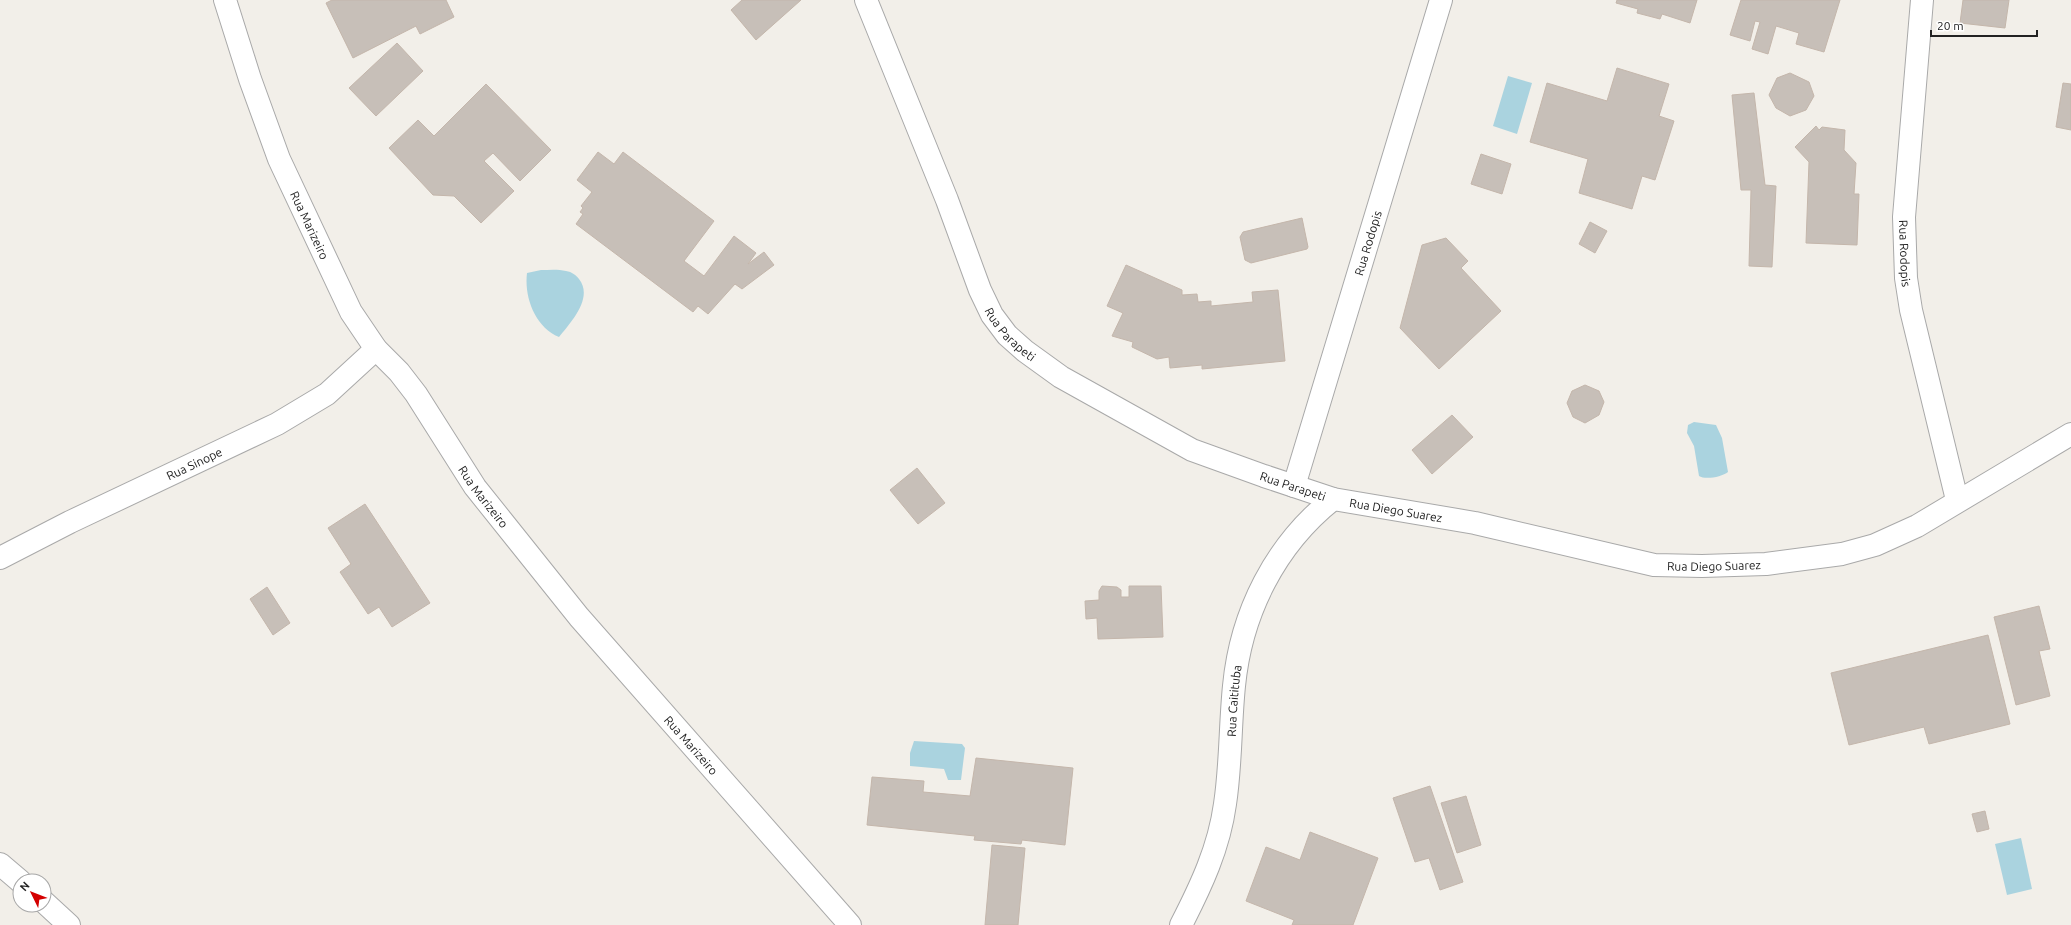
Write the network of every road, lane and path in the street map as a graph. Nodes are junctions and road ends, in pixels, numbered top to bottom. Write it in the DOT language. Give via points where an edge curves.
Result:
graph roads {
  1 [pos="225,0"];
  2 [pos="866,0"];
  3 [pos="1442,0"];
  4 [pos="1922,0"];
  5 [pos="376,349"];
  6 [pos="2067,441"];
  7 [pos="1294,486"];
  8 [pos="1333,499"];
  9 [pos="1957,500"];
  10 [pos="0,558"];
  11 [pos="0,864"];
  12 [pos="12,874"];
  13 [pos="52,909"];
  14 [pos="69,925"];
  15 [pos="850,925"];
  16 [pos="1180,925"];
  1 -- 5 [label="street, Rua Marizeiro" via="279,159 351,312"];
  2 -- 7 [label="street, Rua Parapeti" via="947,200 980,290 992,315 1007,335 1024,351 1061,377 1192,450"];
  3 -- 7 [label="street, Rua Rodopis"];
  4 -- 9 [label="street, Rua Rodopis" via="1903,245 1911,310"];
  5 -- 10 [label="street, Rua Sinope" via="327,394 294,414"];
  5 -- 15 [label="street, Rua Marizeiro" via="416,394 475,487 579,617"];
  6 -- 9 [label="street, Rua Diego Suarez"];
  7 -- 8 [label="street, Rua Parapeti"];
  8 -- 9 [label="street, Rua Diego Suarez" via="1475,523 1669,567 1766,564 1842,554 1875,545 1917,526"];
  8 -- 16 [label="street, Rua Caitituba" via="1317,512 1290,542 1259,591 1249,615 1240,647 1234,686 1231,744 1221,825 1201,886"];
  11 -- 12 [label="street"];
  13 -- 14 [label="street"];
}
